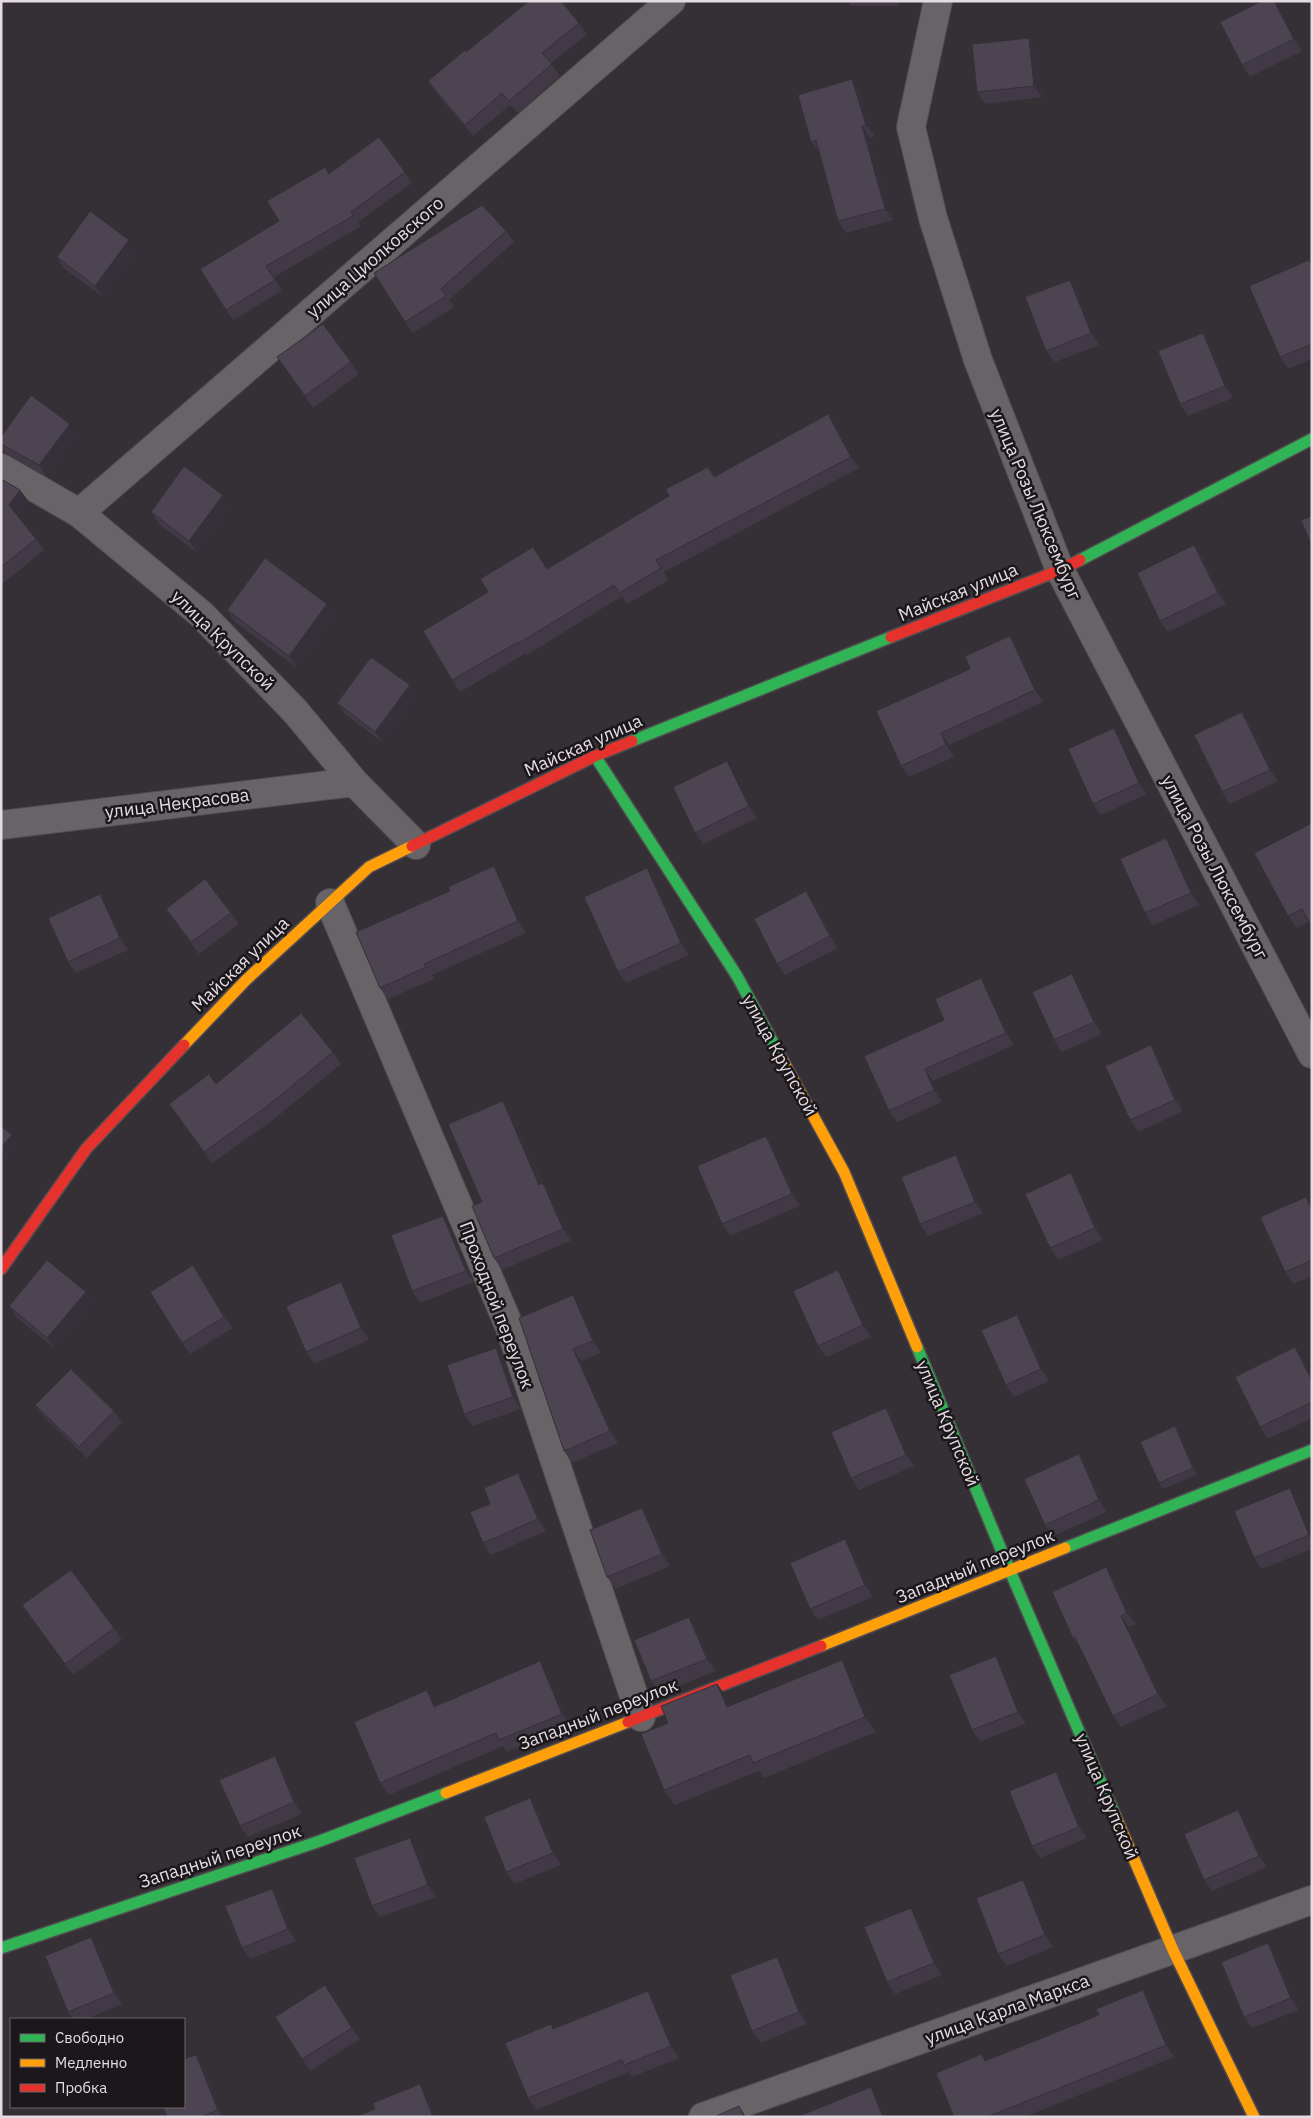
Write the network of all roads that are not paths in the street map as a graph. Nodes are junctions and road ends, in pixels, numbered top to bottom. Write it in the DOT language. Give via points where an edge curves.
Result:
graph roads {
  1 [pos="671,1"];
  2 [pos="938,1"];
  3 [pos="1312,439"];
  4 [pos="1,468"];
  5 [pos="79,513"];
  6 [pos="1060,570"];
  7 [pos="595,756"];
  8 [pos="354,782"];
  9 [pos="1,825"];
  10 [pos="416,845"];
  11 [pos="330,903"];
  12 [pos="1312,1054"];
  13 [pos="1,1269"];
  14 [pos="1312,1450"];
  15 [pos="1010,1571"];
  16 [pos="641,1717"];
  17 [pos="1312,1900"];
  18 [pos="1,1948"];
  19 [pos="1173,1950"];
  20 [pos="703,2117"];
  21 [pos="1254,2117"];
  1 -- 5 [label="street, улица Циолковского"];
  2 -- 6 [label="street, улица Розы Люксембург" via="911,127 933,218 978,360"];
  3 -- 6 [label="street, Майская улица"];
  4 -- 5 [label="street, улица Крупской"];
  5 -- 8 [label="street, улица Крупской" via="200,614 295,711"];
  6 -- 7 [label="street, Майская улица"];
  6 -- 12 [label="street, улица Розы Люксембург"];
  7 -- 10 [label="street, Майская улица"];
  7 -- 15 [label="street, улица Крупской" via="737,976 844,1172"];
  8 -- 9 [label="street, улица Некрасова"];
  8 -- 10 [label="street, улица Крупской"];
  10 -- 11 [label="street, Майская улица" via="369,867"];
  11 -- 13 [label="street, Майская улица" via="246,980 86,1149"];
  11 -- 16 [label="street, Проходной переулок" via="510,1328"];
  14 -- 15 [label="street, Западный переулок"];
  15 -- 16 [label="street, Западный переулок"];
  15 -- 19 [label="street, улица Крупской"];
  16 -- 18 [label="street, Западный переулок" via="320,1841"];
  17 -- 19 [label="street, улица Карла Маркса"];
  19 -- 20 [label="street, улица Карла Маркса"];
  19 -- 21 [label="street, улица Крупской"];
}
